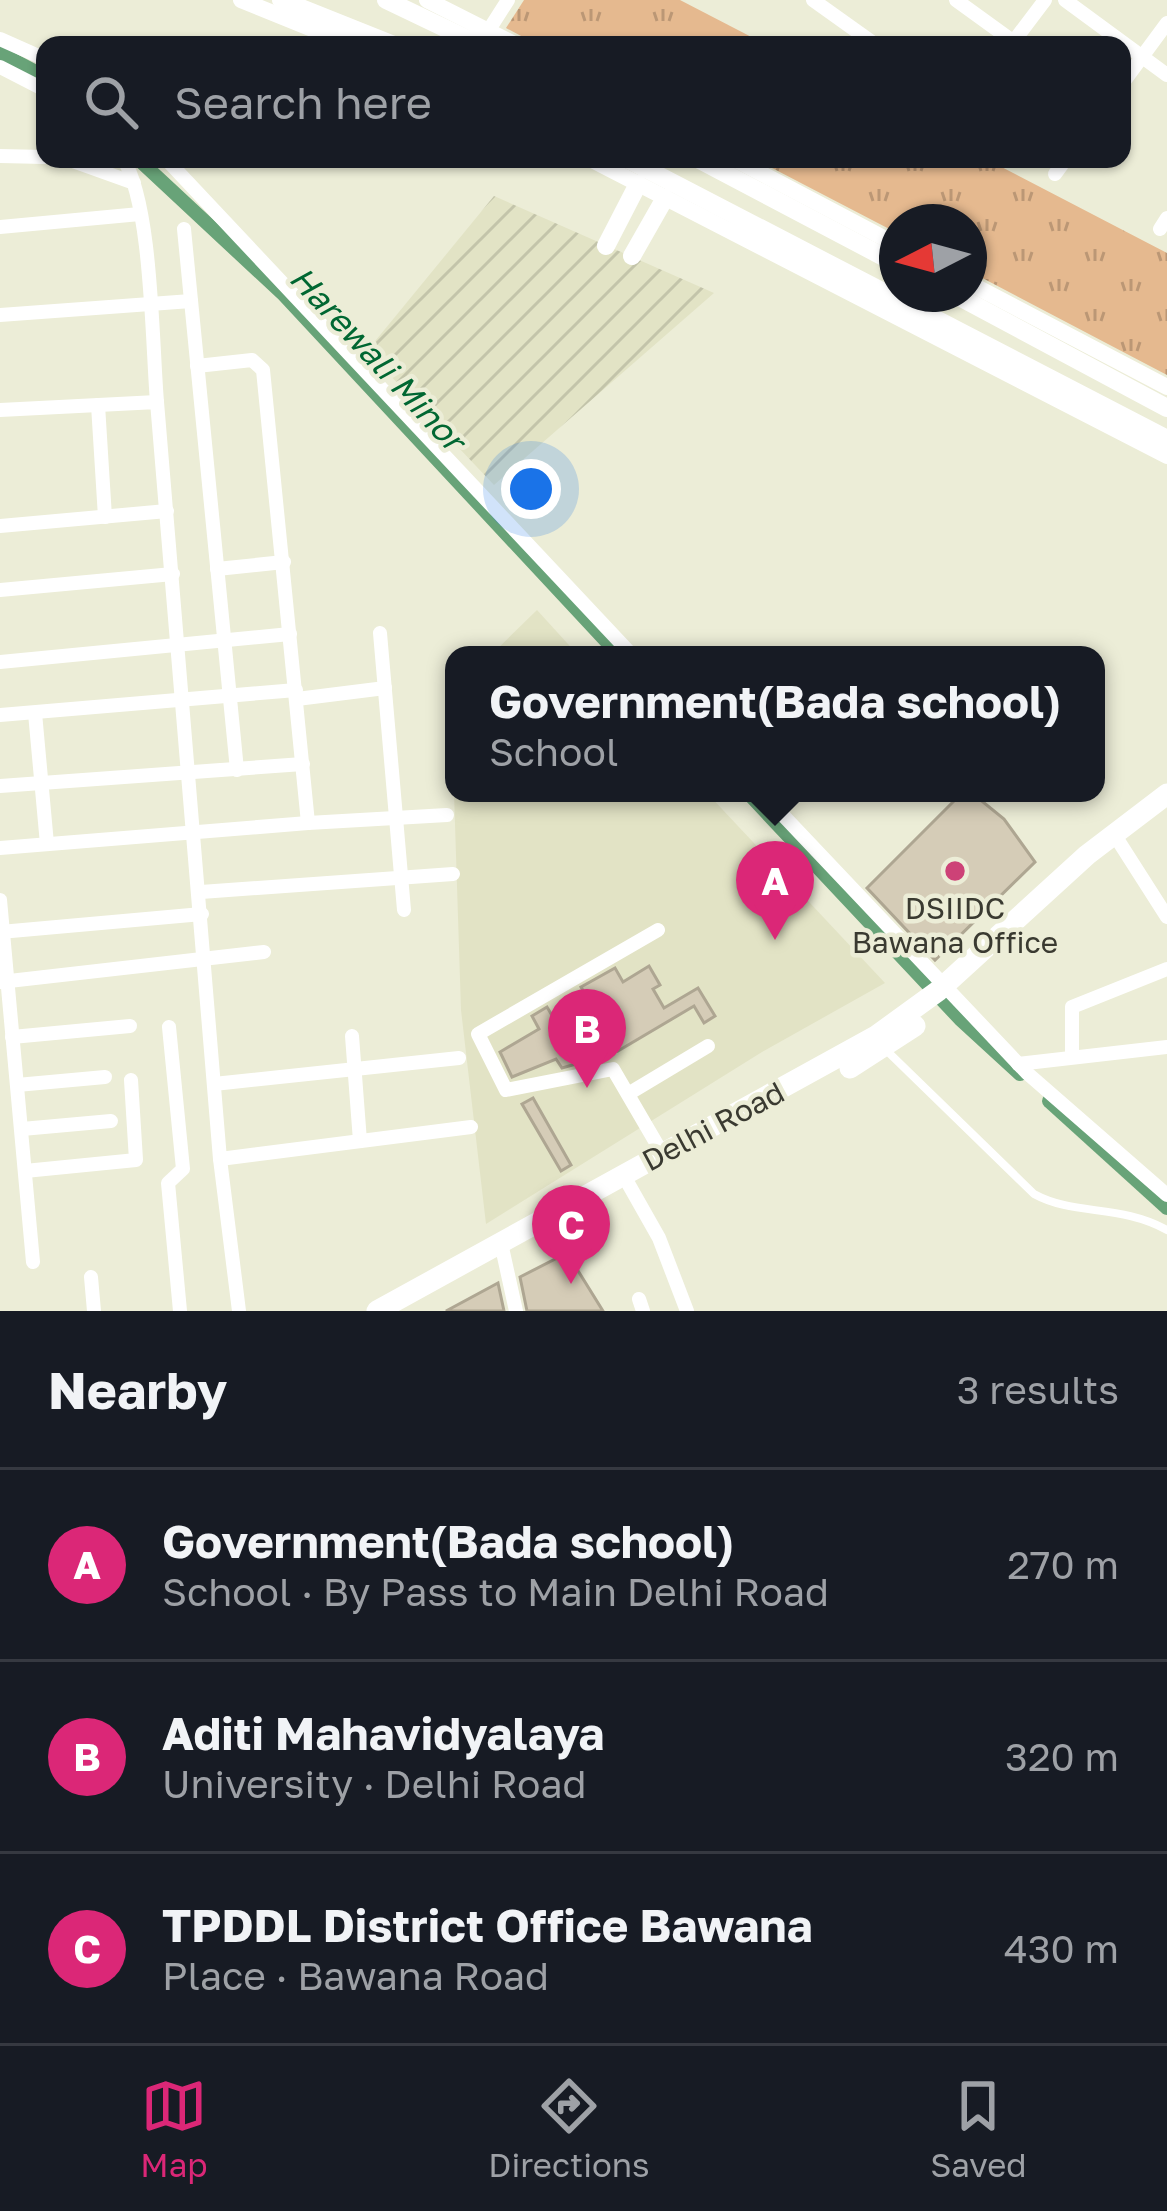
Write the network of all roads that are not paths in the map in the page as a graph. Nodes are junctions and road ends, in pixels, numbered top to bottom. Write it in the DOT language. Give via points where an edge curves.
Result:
graph roads {
  1 [pos="242,0"];
  2 [pos="281,0"];
  3 [pos="386,0"];
  4 [pos="427,0"];
  5 [pos="508,0"];
  6 [pos="813,0"];
  7 [pos="956,0"];
  8 [pos="1046,0"];
  9 [pos="1064,0"];
  10 [pos="1167,23"];
  11 [pos="330,36"];
  12 [pos="371,36"];
  13 [pos="470,36"];
  14 [pos="475,36"];
  15 [pos="485,36"];
  16 [pos="863,36"];
  17 [pos="1003,36"];
  18 [pos="1018,36"];
  19 [pos="1113,36"];
  20 [pos="0,39"];
  21 [pos="1131,49"];
  22 [pos="36,55"];
  23 [pos="1142,57"];
  24 [pos="0,67"];
  25 [pos="1131,72"];
  26 [pos="1167,75"];
  27 [pos="36,85"];
  28 [pos="0,156"];
  29 [pos="36,157"];
  30 [pos="92,168"];
  31 [pos="127,168"];
  32 [pos="174,168"];
  33 [pos="607,168"];
  34 [pos="644,168"];
  35 [pos="715,168"];
  36 [pos="751,168"];
  37 [pos="1059,168"];
  38 [pos="1055,174"];
  39 [pos="134,183"];
  40 [pos="638,184"];
  41 [pos="665,198"];
  42 [pos="140,214"];
  43 [pos="0,226"];
  44 [pos="184,229"];
  45 [pos="879,236"];
  46 [pos="606,246"];
  47 [pos="879,255"];
  48 [pos="632,256"];
  49 [pos="987,292"];
  50 [pos="191,301"];
  51 [pos="148,304"];
  52 [pos="987,312"];
  53 [pos="0,315"];
  54 [pos="197,366"];
  55 [pos="1167,387"];
  56 [pos="157,402"];
  57 [pos="98,405"];
  58 [pos="1167,408"];
  59 [pos="0,410"];
  60 [pos="1167,439"];
  61 [pos="1167,456"];
  62 [pos="167,512"];
  63 [pos="105,517"];
  64 [pos="0,526"];
  65 [pos="284,562"];
  66 [pos="217,569"];
  67 [pos="173,574"];
  68 [pos="0,590"];
  69 [pos="380,633"];
  70 [pos="290,634"];
  71 [pos="224,640"];
  72 [pos="178,645"];
  73 [pos="624,646"];
  74 [pos="0,662"];
  75 [pos="385,688"];
  76 [pos="297,694"];
  77 [pos="232,696"];
  78 [pos="184,700"];
  79 [pos="35,712"];
  80 [pos="0,716"];
  81 [pos="303,764"];
  82 [pos="237,770"];
  83 [pos="191,772"];
  84 [pos="40,783"];
  85 [pos="0,786"];
  86 [pos="1167,794"];
  87 [pos="770,802"];
  88 [pos="1167,808"];
  89 [pos="447,815"];
  90 [pos="396,817"];
  91 [pos="308,823"];
  92 [pos="197,831"];
  93 [pos="1118,839"];
  94 [pos="46,844"];
  95 [pos="0,848"];
  96 [pos="453,874"];
  97 [pos="401,877"];
  98 [pos="201,892"];
  99 [pos="1161,894"];
  100 [pos="0,900"];
  101 [pos="404,910"];
  102 [pos="202,914"];
  103 [pos="1167,916"];
  104 [pos="658,930"];
  105 [pos="1,932"];
  106 [pos="264,952"];
  107 [pos="205,958"];
  108 [pos="1167,969"];
  109 [pos="3,981"];
  110 [pos="946,993"];
  111 [pos="130,1027"];
  112 [pos="169,1027"];
  113 [pos="352,1036"];
  114 [pos="12,1037"];
  115 [pos="892,1037"];
  116 [pos="708,1046"];
  117 [pos="1167,1047"];
  118 [pos="1072,1057"];
  119 [pos="459,1058"];
  120 [pos="1018,1064"];
  121 [pos="8,1065"];
  122 [pos="355,1072"];
  123 [pos="105,1077"];
  124 [pos="131,1080"];
  125 [pos="214,1084"];
  126 [pos="17,1085"];
  127 [pos="628,1094"];
  128 [pos="0,1118"];
  129 [pos="111,1121"];
  130 [pos="21,1123"];
  131 [pos="471,1127"];
  132 [pos="360,1141"];
  133 [pos="662,1153"];
  134 [pos="220,1159"];
  135 [pos="25,1171"];
  136 [pos="629,1185"];
  137 [pos="1167,1195"];
  138 [pos="1167,1230"];
  139 [pos="504,1248"];
  140 [pos="33,1262"];
  141 [pos="92,1277"];
  142 [pos="94,1311"];
  143 [pos="180,1311"];
  144 [pos="238,1311"];
  145 [pos="377,1311"];
  146 [pos="401,1311"];
  147 [pos="516,1311"];
  148 [pos="687,1311"];
  1 -- 11 [label="street"];
  2 -- 12 [label="main road"];
  3 -- 13 [label="main road"];
  4 -- 14 [label="street"];
  5 -- 15 [label="street"];
  6 -- 16 [label="street"];
  7 -- 17 [label="street"];
  8 -- 18 [label="street"];
  9 -- 19 [label="street"];
  10 -- 23 [label="street"];
  20 -- 22 [label="street"];
  21 -- 23 [label="street"];
  23 -- 25 [label="street"];
  23 -- 26 [label="street"];
  24 -- 27 [label="street"];
  28 -- 29 [label="street"];
  30 -- 39 [label="street"];
  31 -- 39 [label="street"];
  32 -- 73 [label="street"];
  33 -- 40 [label="street"];
  34 -- 60 [label="main road"];
  35 -- 47 [label="main road"];
  36 -- 45 [label="street"];
  37 -- 38 [label="street"];
  39 -- 42 [label="street"];
  40 -- 41 [label="street"];
  40 -- 46 [label="main road"];
  41 -- 48 [label="main road"];
  41 -- 61 [label="street"];
  42 -- 43 [label="street"];
  42 -- 51 [label="street"];
  44 -- 50 [label="street"];
  49 -- 55 [label="street"];
  50 -- 51 [label="street"];
  50 -- 54 [label="street"];
  51 -- 53 [label="street"];
  51 -- 56 [label="street"];
  52 -- 58 [label="main road"];
  54 -- 65 [label="street" via="261,365"];
  54 -- 66 [label="street"];
  56 -- 57 [label="street"];
  56 -- 62 [label="street"];
  57 -- 59 [label="street"];
  57 -- 63 [label="street"];
  62 -- 63 [label="street"];
  62 -- 67 [label="street"];
  63 -- 64 [label="street"];
  65 -- 66 [label="street"];
  65 -- 70 [label="street"];
  66 -- 71 [label="street"];
  67 -- 68 [label="street"];
  67 -- 72 [label="street"];
  69 -- 75 [label="street"];
  70 -- 71 [label="street"];
  70 -- 76 [label="street"];
  71 -- 72 [label="street"];
  71 -- 77 [label="street"];
  72 -- 74 [label="street"];
  72 -- 78 [label="street"];
  75 -- 76 [label="street"];
  75 -- 90 [label="street"];
  76 -- 77 [label="street"];
  76 -- 81 [label="street"];
  77 -- 78 [label="street"];
  77 -- 82 [label="street"];
  78 -- 79 [label="street"];
  78 -- 83 [label="street"];
  79 -- 80 [label="street"];
  79 -- 84 [label="street"];
  81 -- 82 [label="street"];
  81 -- 91 [label="street"];
  82 -- 83 [label="street"];
  83 -- 84 [label="street"];
  83 -- 92 [label="street"];
  84 -- 85 [label="street"];
  84 -- 94 [label="street"];
  86 -- 93 [label="main road"];
  87 -- 110 [label="street"];
  88 -- 93 [label="main road"];
  89 -- 90 [label="street"];
  90 -- 91 [label="street"];
  90 -- 97 [label="street"];
  91 -- 92 [label="street"];
  92 -- 94 [label="street"];
  92 -- 98 [label="street"];
  93 -- 99 [label="street"];
  93 -- 110 [label="main road"];
  94 -- 95 [label="street"];
  96 -- 97 [label="street"];
  97 -- 98 [label="street"];
  97 -- 101 [label="street"];
  98 -- 102 [label="street"];
  99 -- 103 [label="street"];
  100 -- 105 [label="street"];
  102 -- 105 [label="street"];
  102 -- 107 [label="street"];
  104 -- 127 [label="street" via="478,1034 506,1090 614,1069"];
  105 -- 109 [label="street"];
  106 -- 107 [label="street"];
  107 -- 109 [label="street"];
  107 -- 125 [label="street"];
  108 -- 118 [label="street" via="1072,1007"];
  109 -- 114 [label="street"];
  110 -- 115 [label="main road"];
  110 -- 120 [label="street"];
  111 -- 114 [label="street"];
  112 -- 143 [label="street" via="183,1169 168,1183"];
  113 -- 122 [label="street"];
  114 -- 121 [label="street"];
  115 -- 133 [label="main road, Delhi Road"];
  115 -- 136 [label="main road"];
  115 -- 138 [label="lane" via="1034,1194 1125,1210"];
  116 -- 127 [label="street"];
  117 -- 118 [label="street"];
  118 -- 120 [label="street"];
  119 -- 122 [label="street"];
  120 -- 137 [label="street"];
  121 -- 126 [label="street"];
  122 -- 125 [label="street"];
  122 -- 132 [label="street"];
  123 -- 126 [label="street"];
  124 -- 135 [label="street" via="136,1160"];
  125 -- 134 [label="street"];
  126 -- 130 [label="street"];
  127 -- 133 [label="street"];
  128 -- 130 [label="street"];
  129 -- 130 [label="street"];
  130 -- 135 [label="street"];
  131 -- 132 [label="street"];
  132 -- 134 [label="street"];
  133 -- 139 [label="main road, Delhi Road"];
  134 -- 144 [label="street"];
  135 -- 140 [label="street"];
  136 -- 139 [label="main road"];
  136 -- 148 [label="street"];
  139 -- 145 [label="main road, Delhi Road"];
  139 -- 146 [label="main road"];
  139 -- 147 [label="street"];
  141 -- 142 [label="street"];
}
